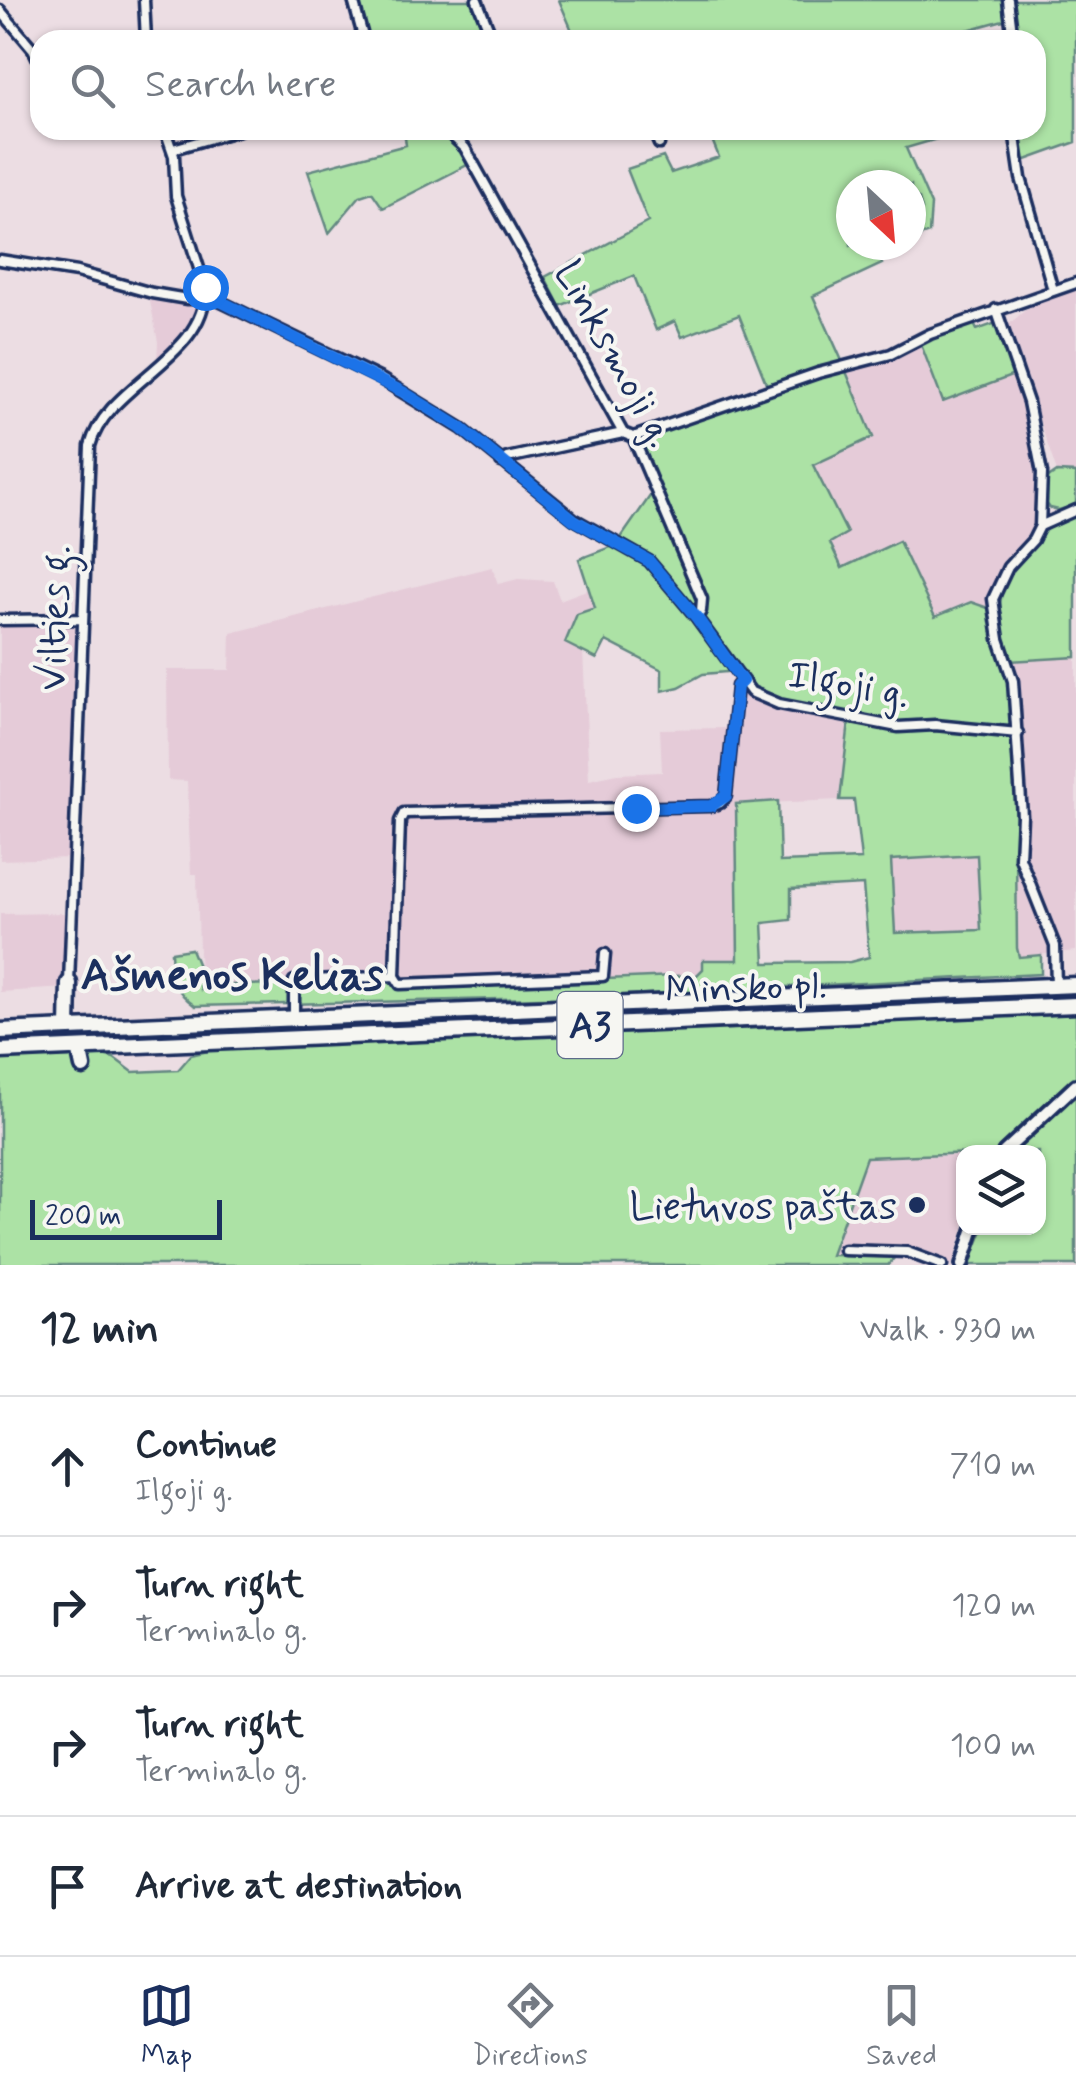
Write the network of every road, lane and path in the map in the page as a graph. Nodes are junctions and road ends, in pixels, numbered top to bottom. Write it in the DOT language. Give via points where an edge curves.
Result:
graph roads {
  1 [pos="144,0"];
  2 [pos="353,0"];
  3 [pos="477,0"];
  4 [pos="1008,0"];
  5 [pos="0,10"];
  6 [pos="146,30"];
  7 [pos="361,30"];
  8 [pos="488,30"];
  9 [pos="1011,30"];
  10 [pos="30,45"];
  11 [pos="169,140"];
  12 [pos="204,140"];
  13 [pos="457,140"];
  14 [pos="657,140"];
  15 [pos="1015,140"];
  16 [pos="659,144"];
  17 [pos="172,149"];
  18 [pos="0,260"];
  19 [pos="1076,282"];
  20 [pos="1053,290"];
  21 [pos="206,298"];
  22 [pos="996,309"];
  23 [pos="628,435"];
  24 [pos="501,462"];
  25 [pos="1076,510"];
  26 [pos="1040,526"];
  27 [pos="697,618"];
  28 [pos="82,619"];
  29 [pos="0,620"];
  30 [pos="742,681"];
  31 [pos="1018,733"];
  32 [pos="605,954"];
  33 [pos="395,976"];
  34 [pos="69,983"];
  35 [pos="1076,985"];
  36 [pos="1056,986"];
  37 [pos="1076,1005"];
  38 [pos="294,1018"];
  39 [pos="173,1024"];
  40 [pos="68,1028"];
  41 [pos="0,1032"];
  42 [pos="98,1046"];
  43 [pos="79,1048"];
  44 [pos="0,1051"];
  45 [pos="83,1066"];
  46 [pos="1076,1085"];
  47 [pos="1012,1145"];
  48 [pos="972,1235"];
  49 [pos="844,1250"];
  50 [pos="942,1265"];
  51 [pos="962,1265"];
  1 -- 6 [label="street"];
  2 -- 7 [label="street"];
  3 -- 8 [label="street"];
  4 -- 9 [label="street"];
  5 -- 10 [label="street"];
  11 -- 17 [label="street"];
  12 -- 17 [label="street"];
  13 -- 23 [label="street, Linksmoji g."];
  14 -- 16 [label="street"];
  15 -- 20 [label="street"];
  17 -- 21 [label="street" via="176,196"];
  18 -- 21 [label="street, Ilgoji g."];
  19 -- 20 [label="street"];
  20 -- 22 [label="street"];
  21 -- 24 [label="street, Ilgoji g." via="381,379 461,428"];
  21 -- 28 [label="street, Vilties g." via="186,338 114,406 92,437"];
  22 -- 23 [label="street" via="891,354"];
  22 -- 26 [label="street" via="1036,433"];
  23 -- 24 [label="street"];
  23 -- 27 [label="street, Linksmoji g." via="702,599"];
  24 -- 27 [label="street, Ilgoji g." via="574,520 649,561"];
  25 -- 26 [label="street"];
  26 -- 31 [label="street" via="993,599"];
  27 -- 30 [label="street, Ilgoji g."];
  28 -- 29 [label="street"];
  28 -- 34 [label="street, Vilties g."];
  30 -- 31 [label="street, Ilgoji g." via="779,704 898,728"];
  30 -- 33 [label="street" via="720,803 404,812"];
  31 -- 36 [label="street" via="1020,858 1055,946"];
  32 -- 33 [label="street" via="604,976 400,984"];
  33 -- 38 [label="street" via="294,981"];
  34 -- 40 [label="highway"];
  35 -- 36 [label="highway, Minsko pl. / A3"];
  36 -- 38 [label="highway, Minsko pl. / A3"];
  37 -- 42 [label="highway, Minsko pl. / A3"];
  38 -- 39 [label="highway, Minsko pl. / A3"];
  39 -- 40 [label="highway, Minsko pl. / A3"];
  39 -- 42 [label="highway" via="156,1038"];
  40 -- 41 [label="highway, Minsko pl. / A3"];
  42 -- 43 [label="highway, Minsko pl. / A3"];
  43 -- 44 [label="highway, Minsko pl. / A3"];
  43 -- 45 [label="highway"];
  46 -- 47 [label="street"];
  48 -- 51 [label="street"];
  49 -- 50 [label="street" via="908,1252"];
}
